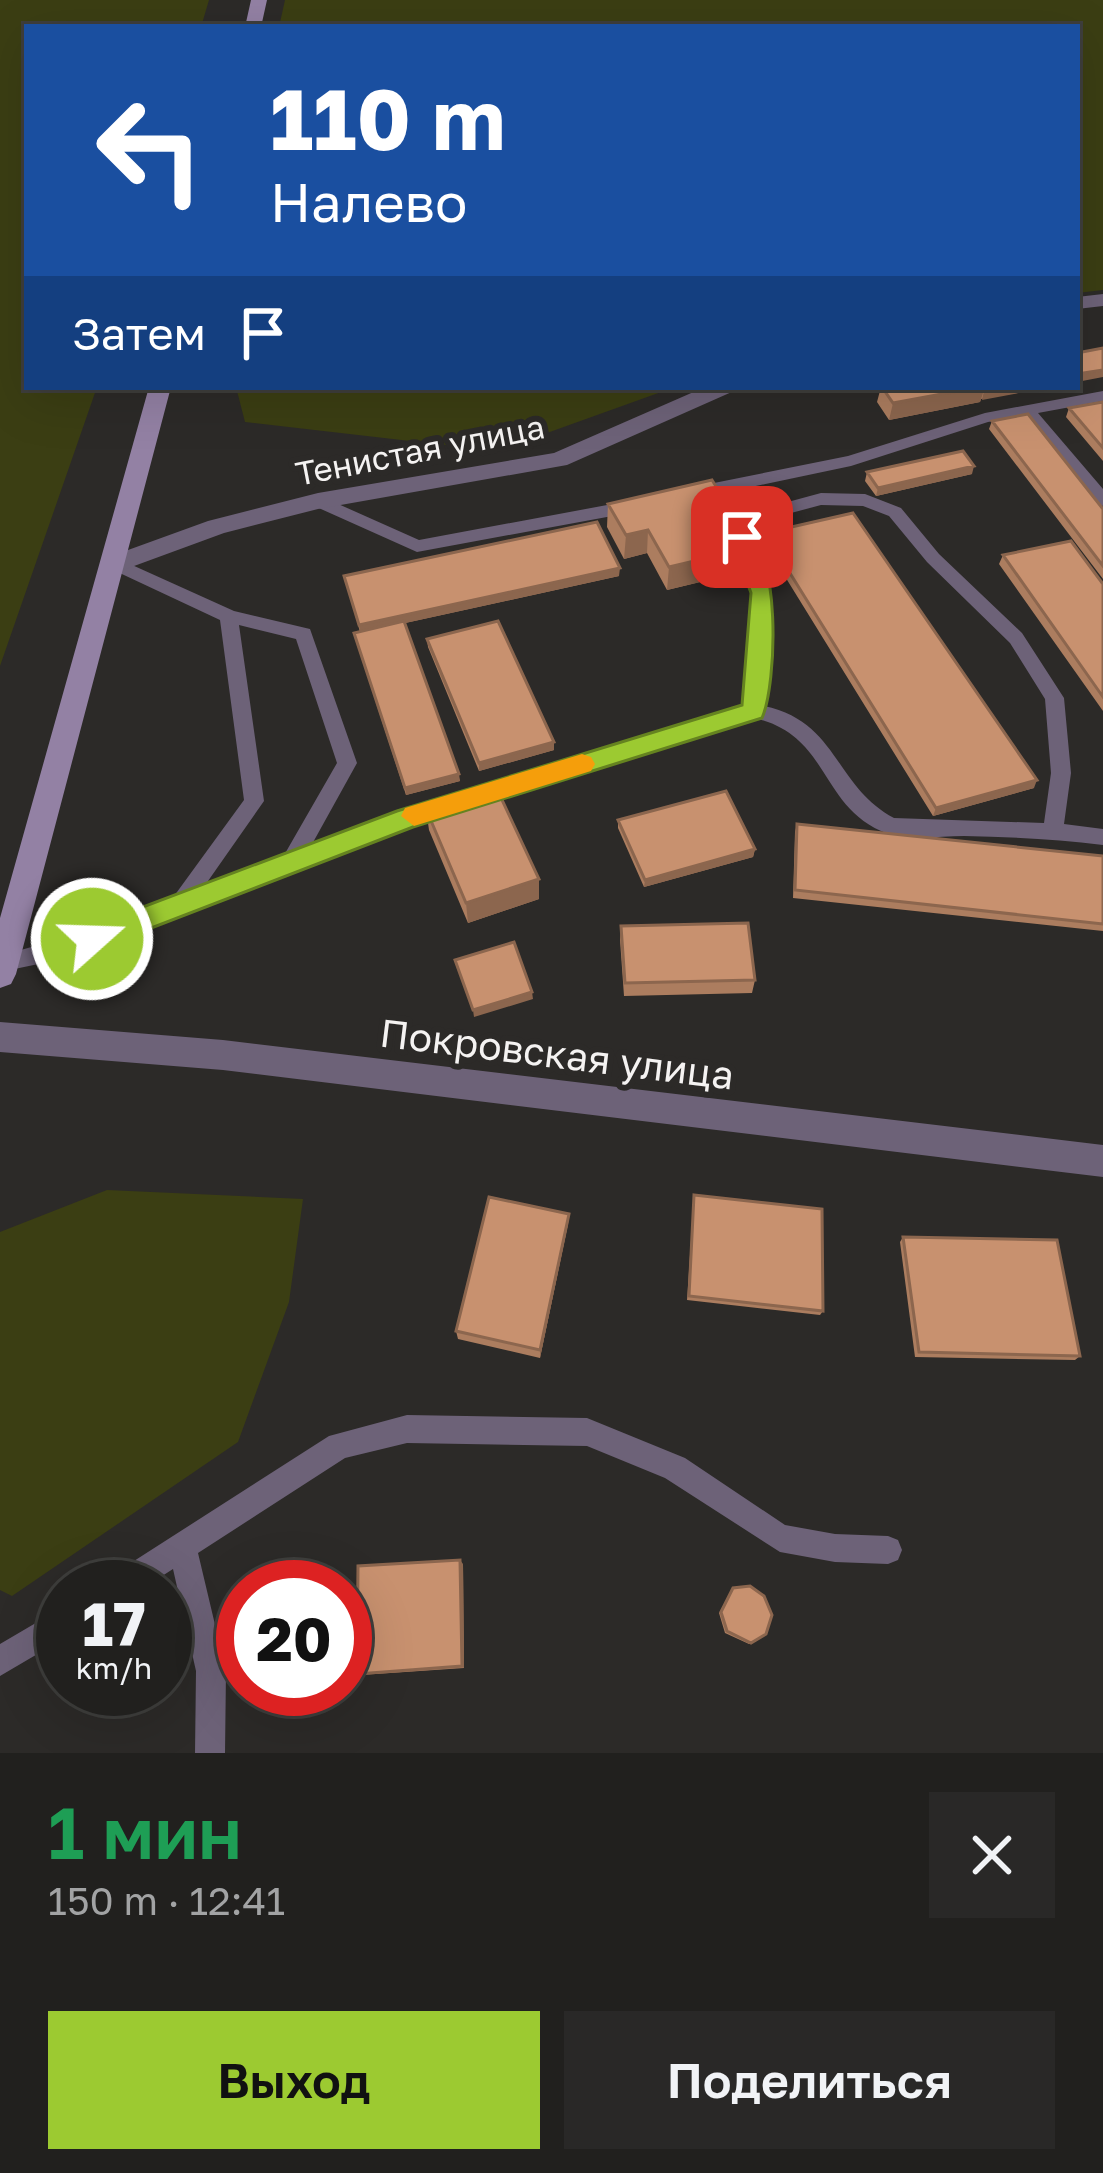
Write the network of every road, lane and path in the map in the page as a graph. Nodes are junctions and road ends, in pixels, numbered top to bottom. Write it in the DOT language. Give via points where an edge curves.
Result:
graph roads {
  1 [pos="159,390"];
  2 [pos="720,390"];
  3 [pos="1103,396"];
  4 [pos="1030,413"];
  5 [pos="667,499"];
  6 [pos="1103,500"];
  7 [pos="318,501"];
  8 [pos="644,503"];
  9 [pos="115,564"];
  10 [pos="229,616"];
  11 [pos="754,711"];
  12 [pos="1053,830"];
  13 [pos="1103,837"];
  14 [pos="292,861"];
  15 [pos="176,909"];
  16 [pos="1,969"];
  17 [pos="0,1037"];
  18 [pos="1103,1161"];
  19 [pos="183,1547"];
  20 [pos="888,1550"];
  21 [pos="162,1560"];
  22 [pos="36,1639"];
  23 [pos="0,1661"];
  24 [pos="210,1753"];
  1 -- 9 [label="street"];
  2 -- 7 [label="street, Тенистая улица" via="559,460"];
  3 -- 4 [label="lane"];
  4 -- 5 [label="lane"];
  4 -- 6 [label="lane"];
  7 -- 8 [label="lane" via="417,546"];
  7 -- 9 [label="street, Тенистая улица" via="217,526"];
  9 -- 10 [label="lane"];
  9 -- 16 [label="street"];
  10 -- 14 [label="lane" via="304,634 347,763"];
  10 -- 15 [label="lane" via="254,801"];
  11 -- 12 [label="lane" via="807,729 859,809 893,826"];
  11 -- 12 [label="lane" via="763,593 742,537 746,519 821,499 866,500 895,512 1016,638 1054,698 1061,773"];
  11 -- 14 [label="lane"];
  12 -- 13 [label="lane"];
  14 -- 15 [label="lane"];
  15 -- 16 [label="lane"];
  17 -- 18 [label="street, Покровская улица" via="223,1055"];
  19 -- 20 [label="lane" via="339,1446 406,1429 587,1432 675,1468 780,1538"];
  19 -- 21 [label="lane"];
  19 -- 24 [label="lane" via="211,1671"];
  22 -- 23 [label="lane"];
}
